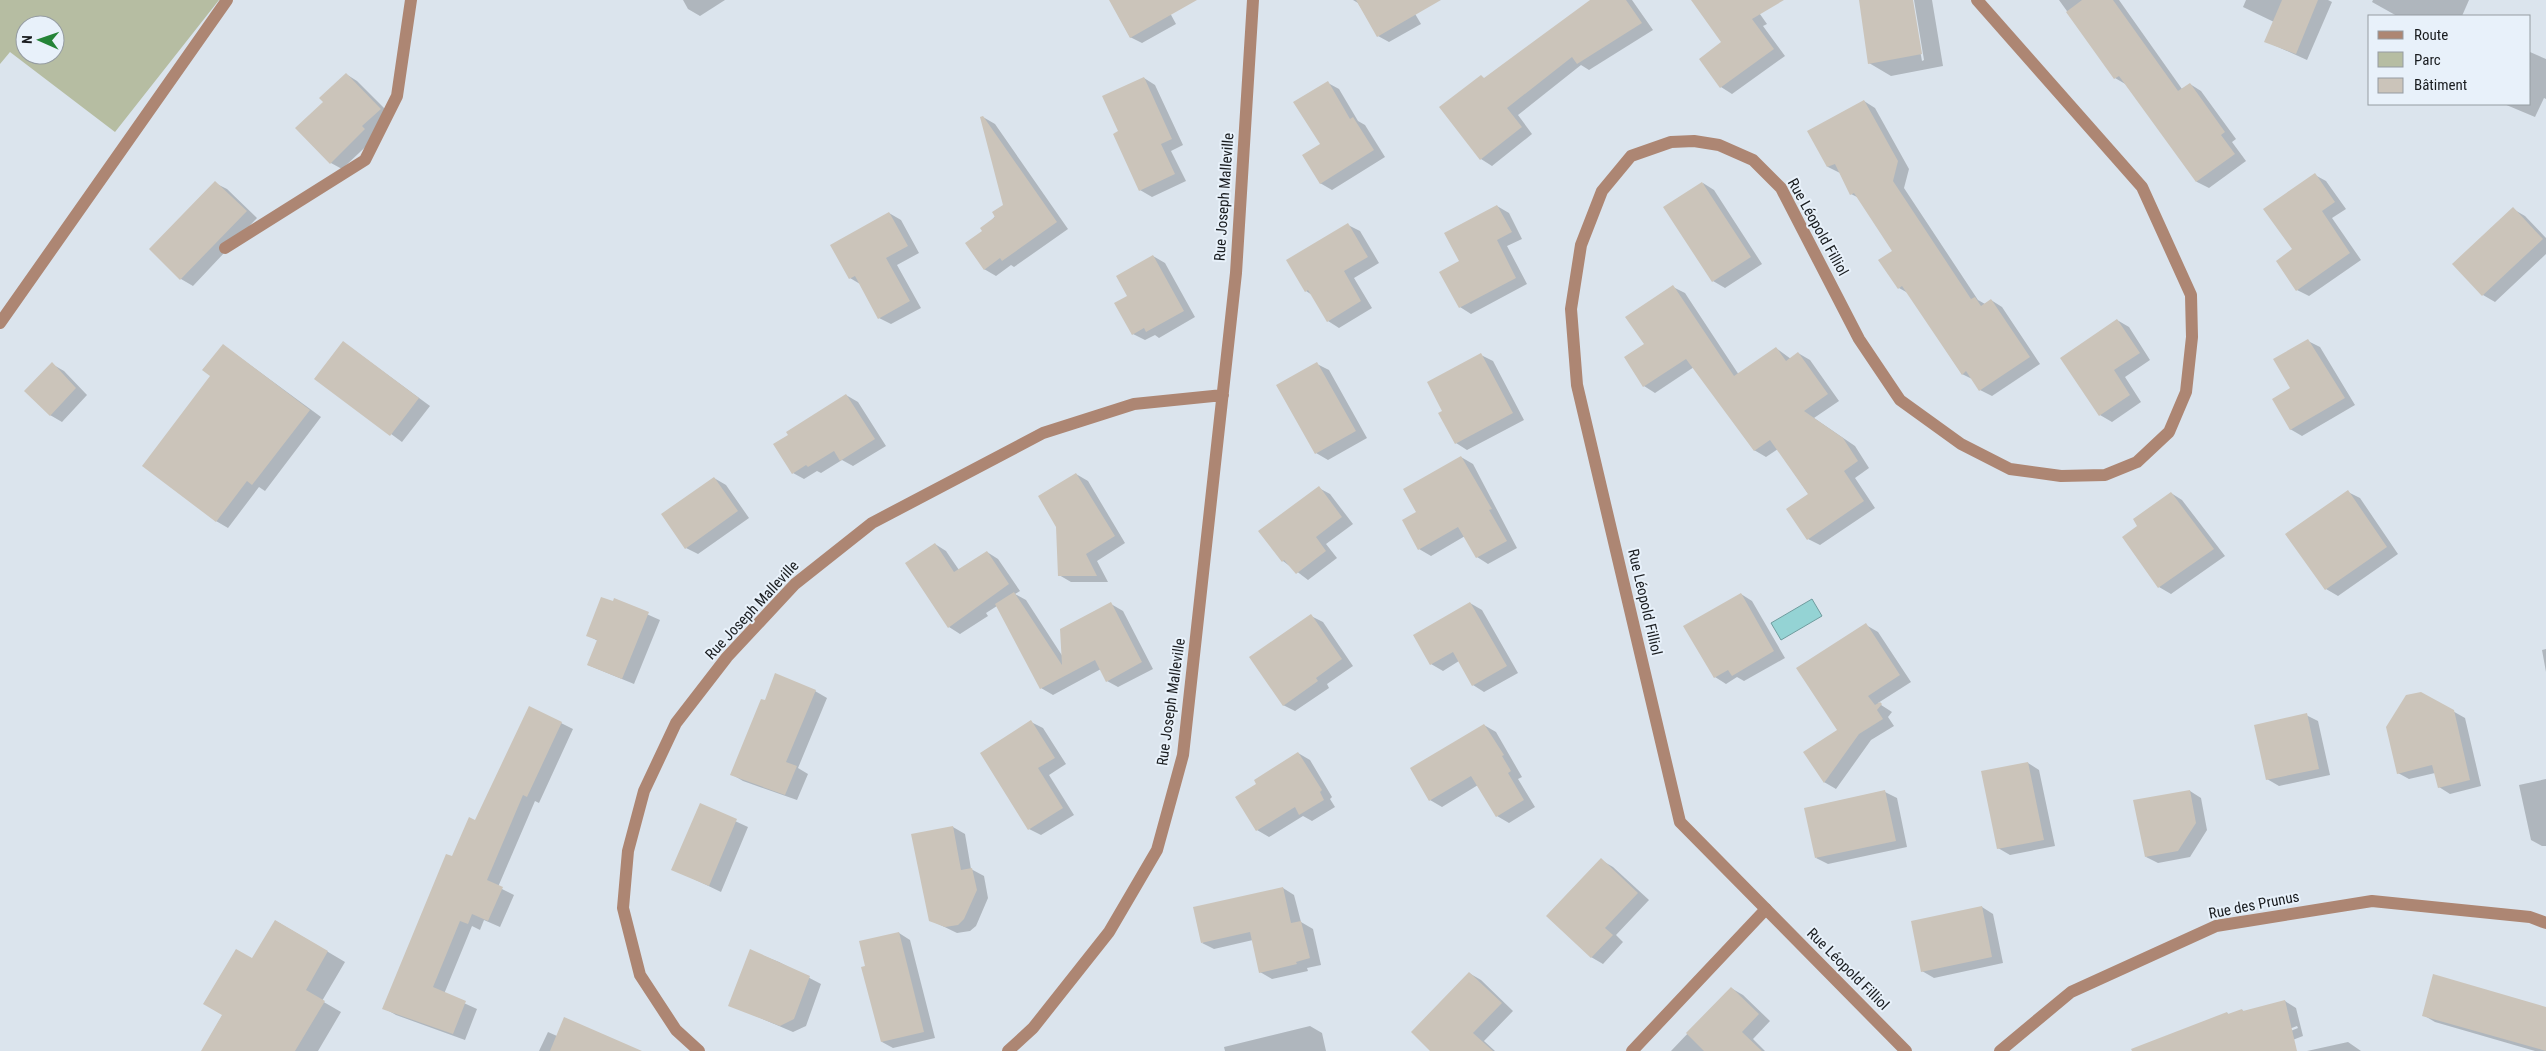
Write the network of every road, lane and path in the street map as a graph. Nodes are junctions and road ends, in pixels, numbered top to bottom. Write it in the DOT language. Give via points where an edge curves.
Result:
graph roads {
  1 [pos="227,0"];
  2 [pos="411,0"];
  3 [pos="1253,0"];
  4 [pos="1977,0"];
  5 [pos="225,248"];
  6 [pos="0,323"];
  7 [pos="1223,395"];
  8 [pos="1766,909"];
  9 [pos="2546,923"];
  10 [pos="699,1051"];
  11 [pos="1008,1051"];
  12 [pos="1632,1051"];
  13 [pos="1906,1051"];
  14 [pos="2000,1051"];
  1 -- 6 [label="street"];
  2 -- 5 [label="street" via="397,96 365,160"];
  3 -- 7 [label="street, Rue Joseph Malleville" via="1236,273"];
  4 -- 8 [label="street, Rue Léopold Filliol" via="2142,187 2191,294 2192,337 2186,392 2169,432 2137,462 2105,475 2061,476 2010,469 1961,444 1900,400 1859,339 1781,188 1753,160 1719,145 1671,142 1632,156 1602,191 1581,245 1571,309 1577,385 1680,822"];
  7 -- 10 [label="street, Rue Joseph Malleville" via="1134,404 1043,433 872,522 795,584 727,657 676,724 644,791 628,851 623,908 640,975 676,1030"];
  7 -- 11 [label="street, Rue Joseph Malleville" via="1183,755 1156,850 1109,932 1033,1028"];
  8 -- 12 [label="street"];
  8 -- 13 [label="street, Rue Léopold Filliol"];
  9 -- 14 [label="street, Rue des Prunus" via="2530,917 2372,901 2216,926 2071,992"];
}
